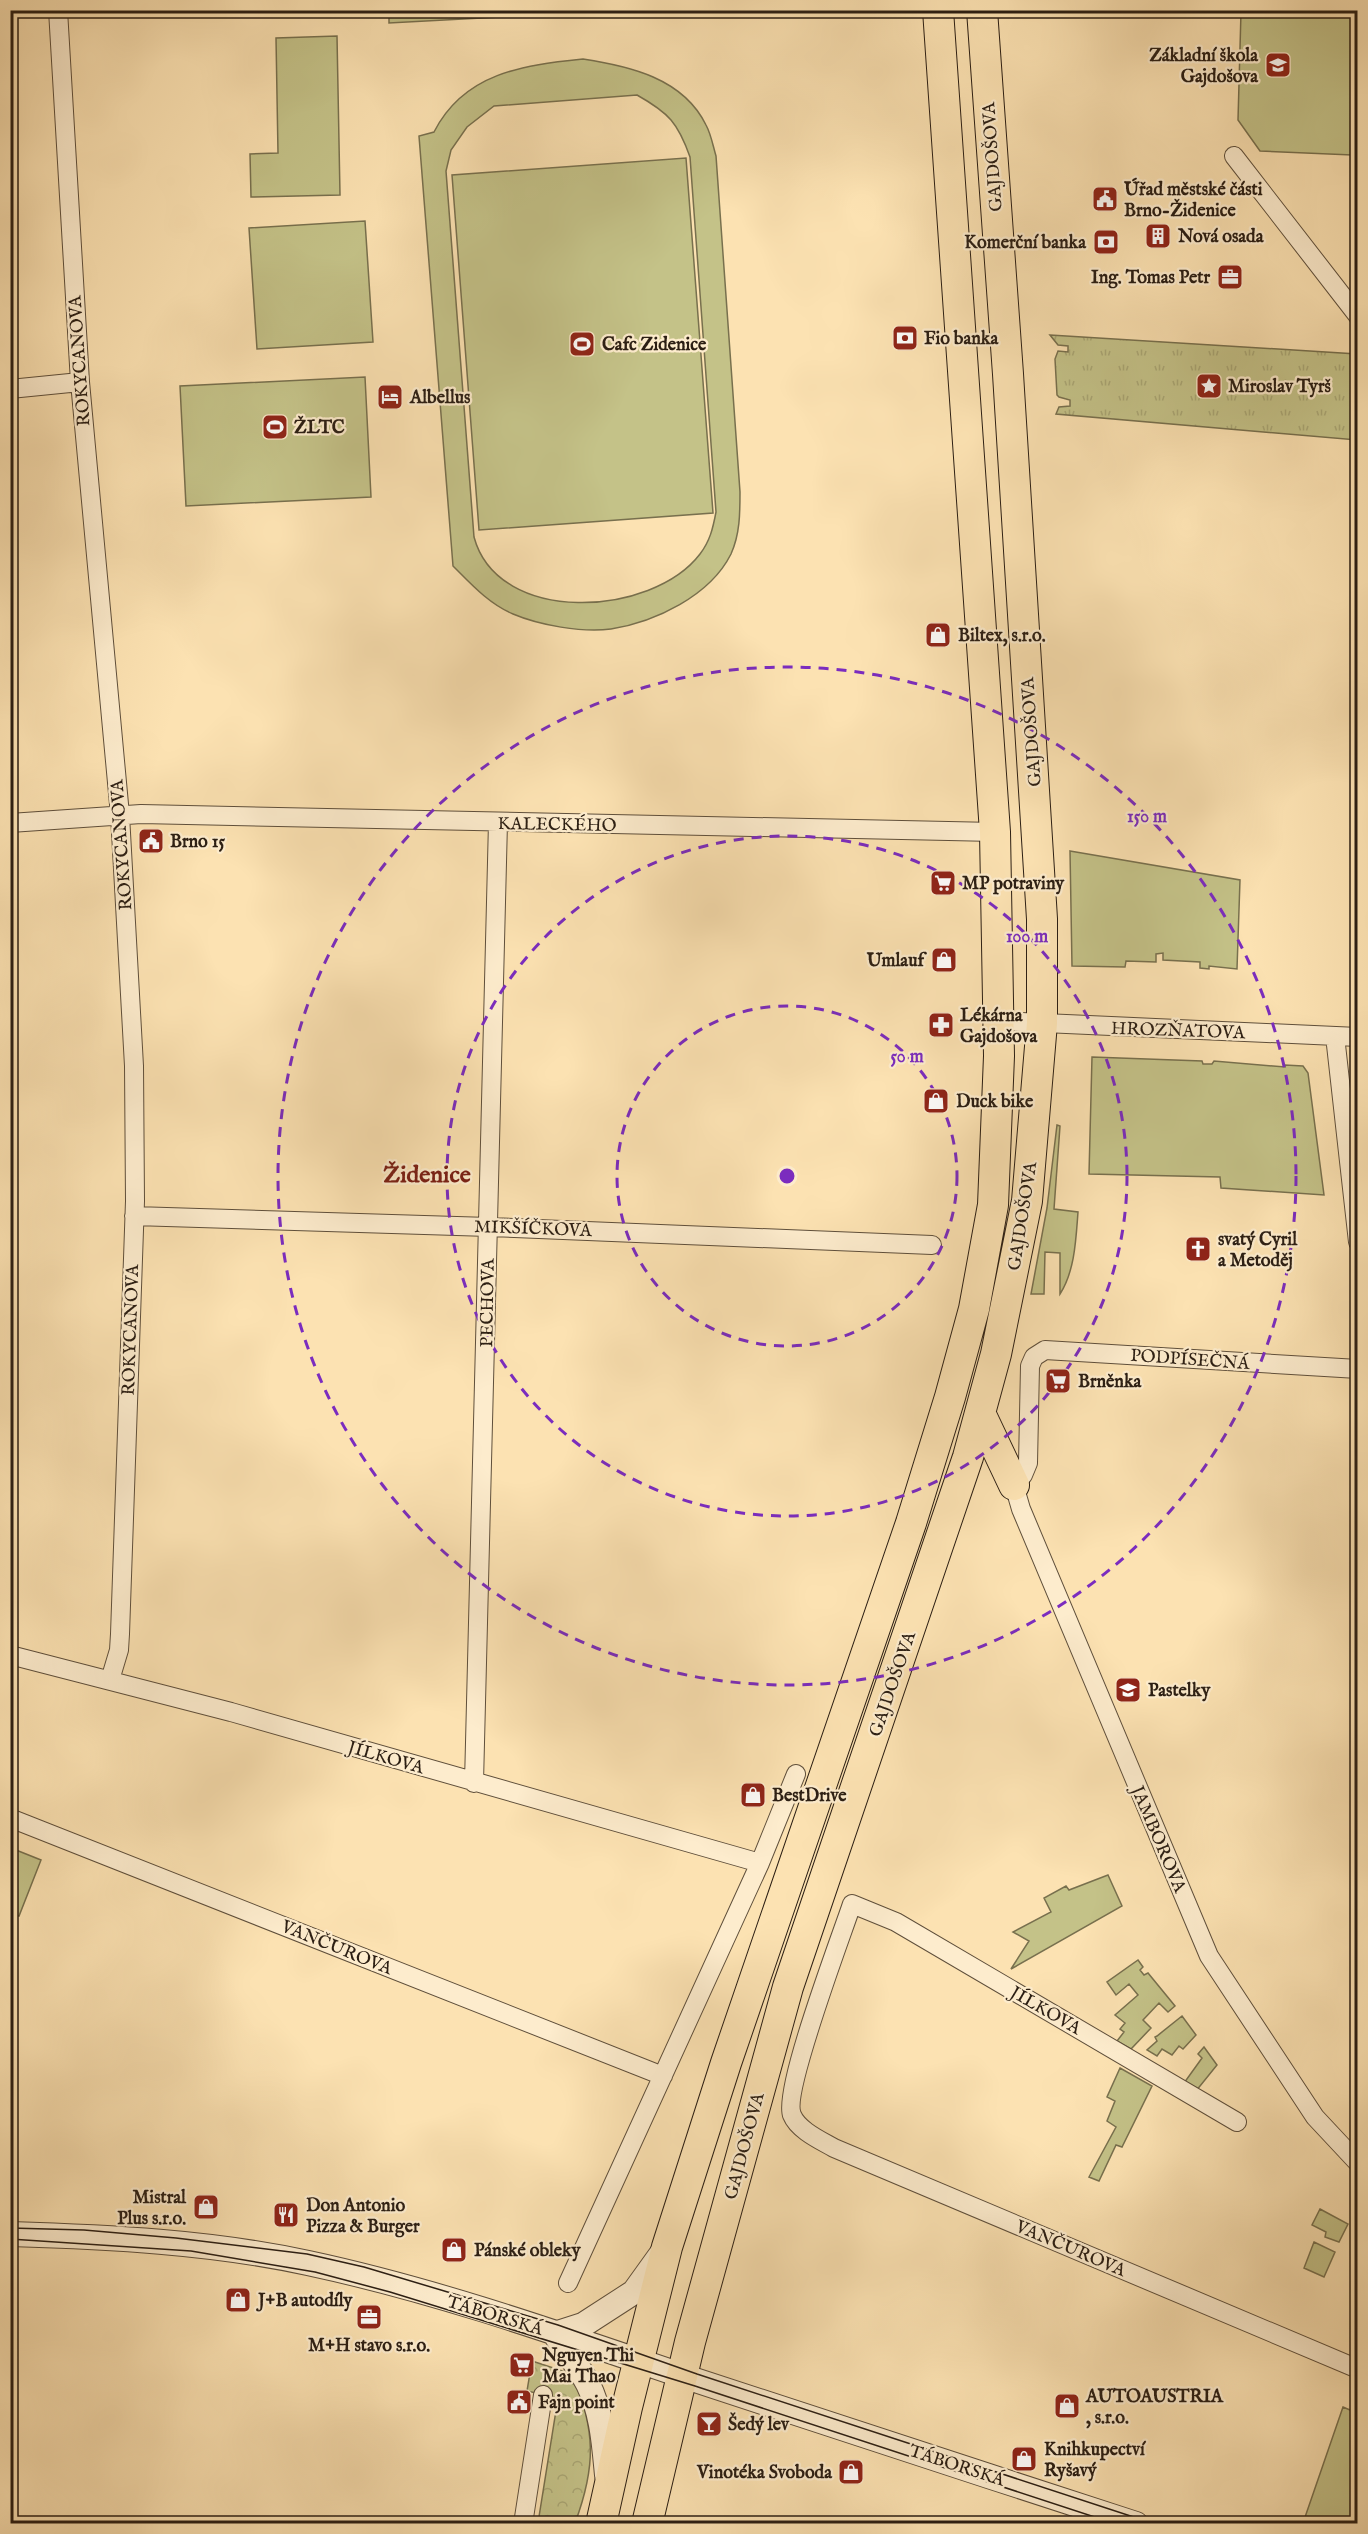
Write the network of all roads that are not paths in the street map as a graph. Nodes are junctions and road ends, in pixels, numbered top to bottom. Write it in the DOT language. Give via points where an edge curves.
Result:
graph roads {
  1 [pos="58,10"];
  2 [pos="938,10"];
  3 [pos="982,10"];
  4 [pos="1234,156"];
  5 [pos="1358,316"];
  6 [pos="80,382"];
  7 [pos="10,389"];
  8 [pos="120,815"];
  9 [pos="498,822"];
  10 [pos="10,823"];
  11 [pos="995,832"];
  12 [pos="999,1021"];
  13 [pos="1042,1023"];
  14 [pos="1335,1036"];
  15 [pos="1358,1037"];
  16 [pos="134,1216"];
  17 [pos="489,1227"];
  18 [pos="1358,1242"];
  19 [pos="932,1245"];
  20 [pos="1358,1369"];
  21 [pos="980,1413"];
  22 [pos="1014,1485"];
  23 [pos="10,1655"];
  24 [pos="110,1680"];
  25 [pos="796,1774"];
  26 [pos="474,1783"];
  27 [pos="10,1818"];
  28 [pos="760,1863"];
  29 [pos="852,1904"];
  30 [pos="663,2076"];
  31 [pos="792,2116"];
  32 [pos="1237,2122"];
  33 [pos="1358,2163"];
  34 [pos="10,2234"];
  35 [pos="667,2247"];
  36 [pos="568,2283"];
  37 [pos="555,2334"];
  38 [pos="638,2360"];
  39 [pos="1358,2369"];
  40 [pos="682,2375"];
  41 [pos="543,2395"];
  42 [pos="608,2487"];
  43 [pos="524,2523"];
  44 [pos="601,2523"];
  45 [pos="647,2523"];
  46 [pos="1136,2523"];
  1 -- 6 [label="street, ROKYCANOVA"];
  2 -- 11 [label="main road, GAJDOŠOVA"];
  3 -- 13 [label="main road, GAJDOŠOVA" via="1039,847"];
  4 -- 5 [label="street"];
  6 -- 7 [label="street"];
  6 -- 8 [label="street, ROKYCANOVA"];
  8 -- 9 [label="street, KALECKÉHO"];
  8 -- 10 [label="street, KALECKÉHO"];
  8 -- 16 [label="street, ROKYCANOVA" via="134,1066"];
  9 -- 11 [label="street, KALECKÉHO"];
  9 -- 17 [label="street, PECHOVA"];
  11 -- 12 [label="main road, GAJDOŠOVA"];
  12 -- 13 [label="street, HROZŇATOVA"];
  12 -- 35 [label="main road, GAJDOŠOVA" via="993,1205 974,1309 886,1597"];
  13 -- 14 [label="street, HROZŇATOVA"];
  13 -- 21 [label="main road, GAJDOŠOVA" via="1026,1201 996,1354"];
  14 -- 15 [label="street, HROZŇATOVA"];
  14 -- 18 [label="street"];
  16 -- 17 [label="street, MIKŠÍČKOVA"];
  16 -- 24 [label="street, ROKYCANOVA" via="120,1634"];
  17 -- 19 [label="street, MIKŠÍČKOVA"];
  17 -- 26 [label="street, PECHOVA"];
  20 -- 22 [label="street, PODPÍSEČNÁ" via="1045,1350 1030,1366 1028,1463"];
  21 -- 22 [label="main road"];
  21 -- 40 [label="main road, GAJDOŠOVA" via="943,1536 788,1987"];
  22 -- 33 [label="street, JAMBOROVA" via="1209,1956 1315,2117"];
  23 -- 24 [label="street, JÍLKOVA"];
  24 -- 26 [label="street, JÍLKOVA"];
  25 -- 28 [label="street"];
  26 -- 28 [label="street, JÍLKOVA"];
  27 -- 30 [label="street, VANČUROVA"];
  28 -- 30 [label="street"];
  29 -- 31 [label="street, GAJDOŠOVA" via="797,2069 789,2103"];
  29 -- 32 [label="street, JÍLKOVA" via="896,1922"];
  30 -- 36 [label="street"];
  31 -- 39 [label="street, VANČUROVA" via="810,2134 834,2148"];
  34 -- 37 [label="street, TÁBORSKÁ" via="160,2242 305,2262 403,2286"];
  35 -- 37 [label="street" via="634,2292 583,2325"];
  35 -- 38 [label="main road, GAJDOŠOVA"];
  37 -- 38 [label="street, TÁBORSKÁ"];
  37 -- 42 [label="street" via="595,2401"];
  38 -- 40 [label="street, TÁBORSKÁ"];
  38 -- 42 [label="main road, GAJDOŠOVA"];
  40 -- 45 [label="main road, GAJDOŠOVA"];
  40 -- 46 [label="street, TÁBORSKÁ"];
  41 -- 43 [label="street"];
  42 -- 44 [label="main road, GAJDOŠOVA"];
}
